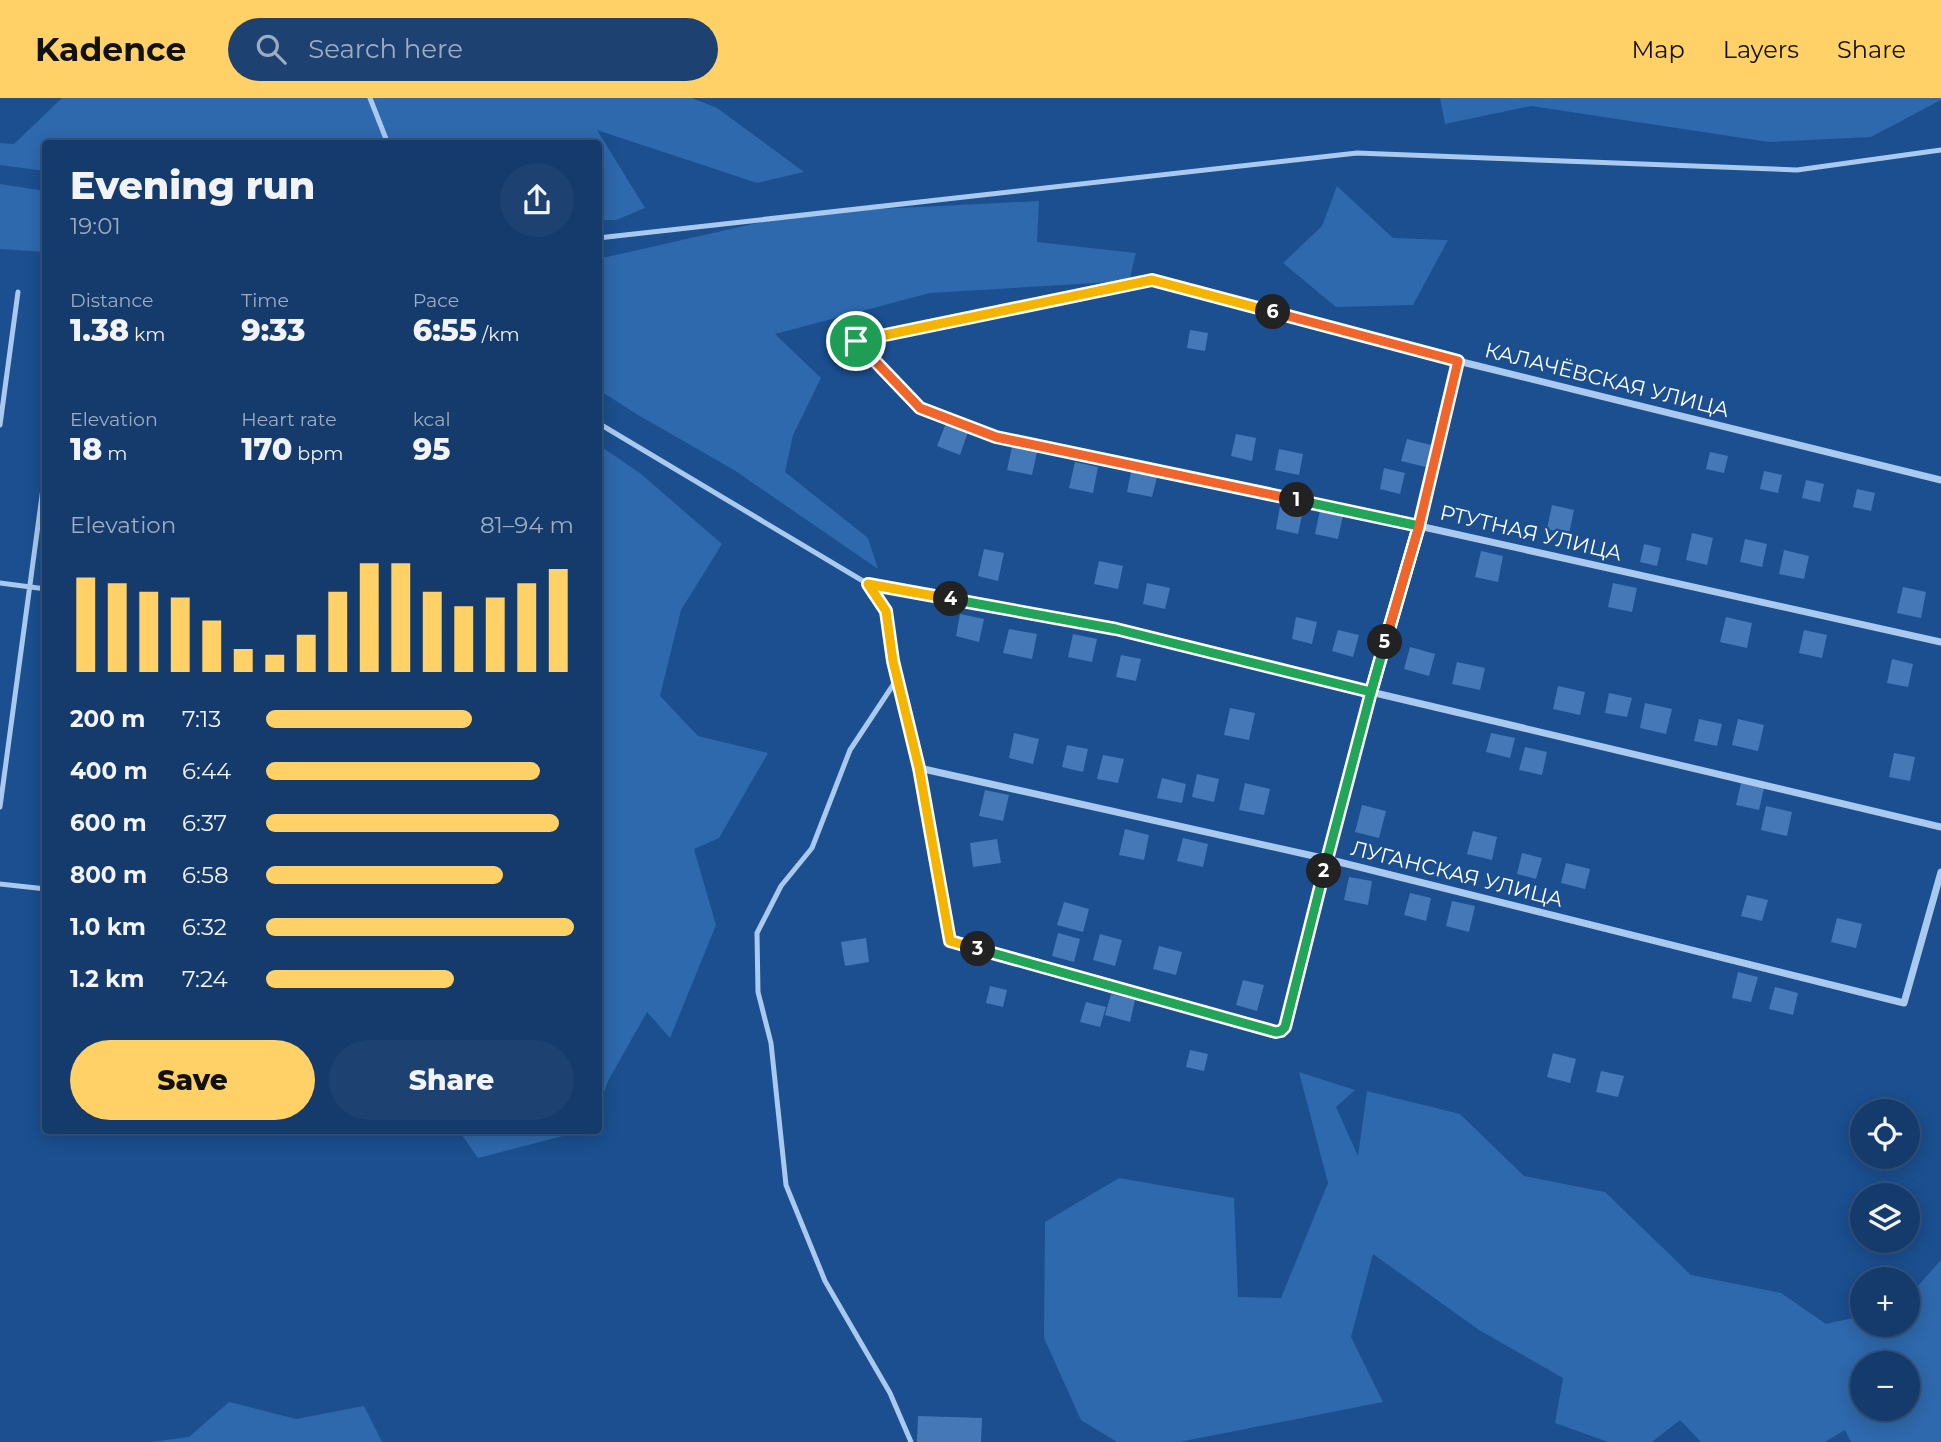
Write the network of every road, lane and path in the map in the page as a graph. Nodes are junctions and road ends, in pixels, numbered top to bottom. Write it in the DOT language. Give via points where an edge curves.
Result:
graph roads {
  1 [pos="370,98"];
  2 [pos="386,140"];
  3 [pos="1941,149"];
  4 [pos="602,238"];
  5 [pos="18,292"];
  6 [pos="856,341"];
  7 [pos="1458,361"];
  8 [pos="0,425"];
  9 [pos="602,425"];
  10 [pos="1941,480"];
  11 [pos="42,494"];
  12 [pos="1419,526"];
  13 [pos="0,583"];
  14 [pos="868,584"];
  15 [pos="29,587"];
  16 [pos="42,589"];
  17 [pos="1941,642"];
  18 [pos="897,679"];
  19 [pos="1371,692"];
  20 [pos="919,768"];
  21 [pos="0,807"];
  22 [pos="1941,827"];
  23 [pos="1327,859"];
  24 [pos="1941,872"];
  25 [pos="0,884"];
  26 [pos="42,889"];
  27 [pos="950,941"];
  28 [pos="911,1442"];
  1 -- 2 [label="lane"];
  3 -- 4 [label="lane" via="1797,170 1357,153"];
  5 -- 8 [label="lane"];
  6 -- 7 [label="street, КАЛАЧЁВСКАЯ УЛИЦА" via="1152,280"];
  6 -- 12 [label="street, РТУТНАЯ УЛИЦА" via="920,408 996,437"];
  7 -- 10 [label="street, КАЛАЧЁВСКАЯ УЛИЦА"];
  7 -- 12 [label="street"];
  9 -- 14 [label="lane"];
  11 -- 15 [label="lane"];
  12 -- 17 [label="street, РТУТНАЯ УЛИЦА"];
  12 -- 19 [label="street"];
  13 -- 15 [label="lane"];
  14 -- 18 [label="lane" via="886,611"];
  14 -- 19 [label="street" via="1116,629"];
  15 -- 16 [label="lane"];
  15 -- 21 [label="lane"];
  18 -- 20 [label="lane"];
  18 -- 28 [label="lane" via="850,750 812,848 780,886 757,933 758,992 771,1043 786,1185 825,1281 890,1393"];
  19 -- 22 [label="street"];
  19 -- 23 [label="street"];
  20 -- 23 [label="street, ЛУГАНСКАЯ УЛИЦА"];
  20 -- 27 [label="lane"];
  23 -- 24 [label="street, ЛУГАНСКАЯ УЛИЦА" via="1903,1003"];
  23 -- 27 [label="street" via="1281,1031"];
  25 -- 26 [label="lane"];
}
